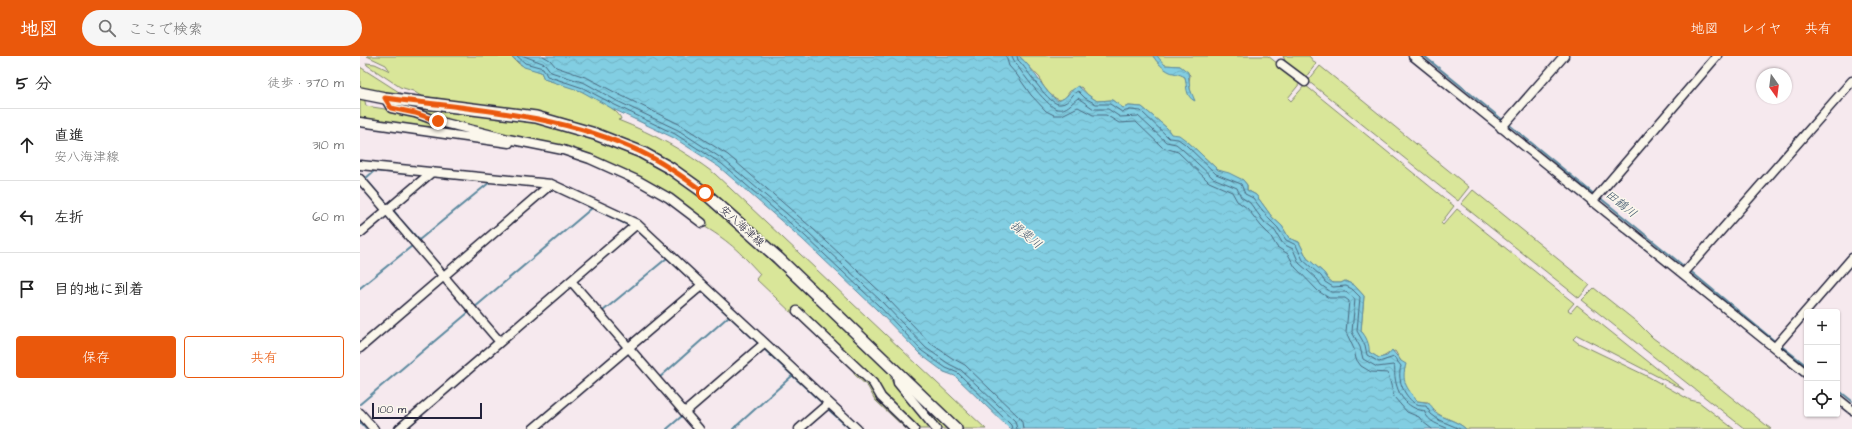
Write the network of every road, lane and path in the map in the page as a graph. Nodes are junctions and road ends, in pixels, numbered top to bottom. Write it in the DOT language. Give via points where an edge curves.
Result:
graph roads {
  1 [pos="1413,56"];
  2 [pos="1564,56"];
  3 [pos="1717,56"];
  4 [pos="1281,64"];
  5 [pos="1852,81"];
  6 [pos="1305,82"];
  7 [pos="360,93"];
  8 [pos="385,98"];
  9 [pos="360,122"];
  10 [pos="1502,127"];
  11 [pos="525,142"];
  12 [pos="360,165"];
  13 [pos="432,172"];
  14 [pos="360,179"];
  15 [pos="551,184"];
  16 [pos="1593,201"];
  17 [pos="386,210"];
  18 [pos="702,223"];
  19 [pos="637,224"];
  20 [pos="360,232"];
  21 [pos="1852,258"];
  22 [pos="1684,273"];
  23 [pos="444,277"];
  24 [pos="571,281"];
  25 [pos="702,285"];
  26 [pos="797,311"];
  27 [pos="500,342"];
  28 [pos="765,344"];
  29 [pos="1777,344"];
  30 [pos="628,347"];
  31 [pos="360,348"];
  32 [pos="896,371"];
  33 [pos="1804,371"];
  34 [pos="1840,400"];
  35 [pos="829,403"];
  36 [pos="1852,410"];
  37 [pos="685,412"];
  38 [pos="360,413"];
  39 [pos="374,429"];
  40 [pos="399,429"];
  41 [pos="533,429"];
  42 [pos="699,429"];
  43 [pos="799,429"];
  44 [pos="857,429"];
  45 [pos="914,429"];
  46 [pos="936,429"];
  47 [pos="956,429"];
  1 -- 10 [label="street"];
  2 -- 10 [label="street"];
  3 -- 16 [label="street"];
  4 -- 6 [label="street"];
  5 -- 22 [label="street"];
  7 -- 8 [label="main road, 安八海津線"];
  8 -- 11 [label="street" via="391,108"];
  8 -- 32 [label="main road, 安八海津線" via="536,117 595,134 658,161 705,193 778,258"];
  9 -- 11 [label="street" via="506,143"];
  10 -- 16 [label="street"];
  11 -- 18 [label="street" via="563,150 614,169 669,198"];
  12 -- 13 [label="street"];
  13 -- 15 [label="street"];
  13 -- 17 [label="street"];
  14 -- 17 [label="street"];
  15 -- 19 [label="street"];
  15 -- 23 [label="street"];
  16 -- 22 [label="street"];
  17 -- 20 [label="street"];
  17 -- 23 [label="street"];
  19 -- 24 [label="street"];
  19 -- 25 [label="street"];
  21 -- 29 [label="street"];
  22 -- 29 [label="street"];
  23 -- 27 [label="street"];
  23 -- 31 [label="street"];
  24 -- 27 [label="street"];
  24 -- 30 [label="street"];
  25 -- 28 [label="street"];
  25 -- 30 [label="street"];
  26 -- 45 [label="street" via="873,383 881,397"];
  27 -- 40 [label="street"];
  28 -- 35 [label="street"];
  28 -- 37 [label="street"];
  29 -- 33 [label="street"];
  30 -- 37 [label="street"];
  30 -- 41 [label="street"];
  32 -- 46 [label="street" via="898,383"];
  32 -- 47 [label="main road, 安八海津線"];
  34 -- 36 [label="street"];
  35 -- 43 [label="street"];
  35 -- 44 [label="street"];
  37 -- 42 [label="street"];
  38 -- 39 [label="street"];
}
